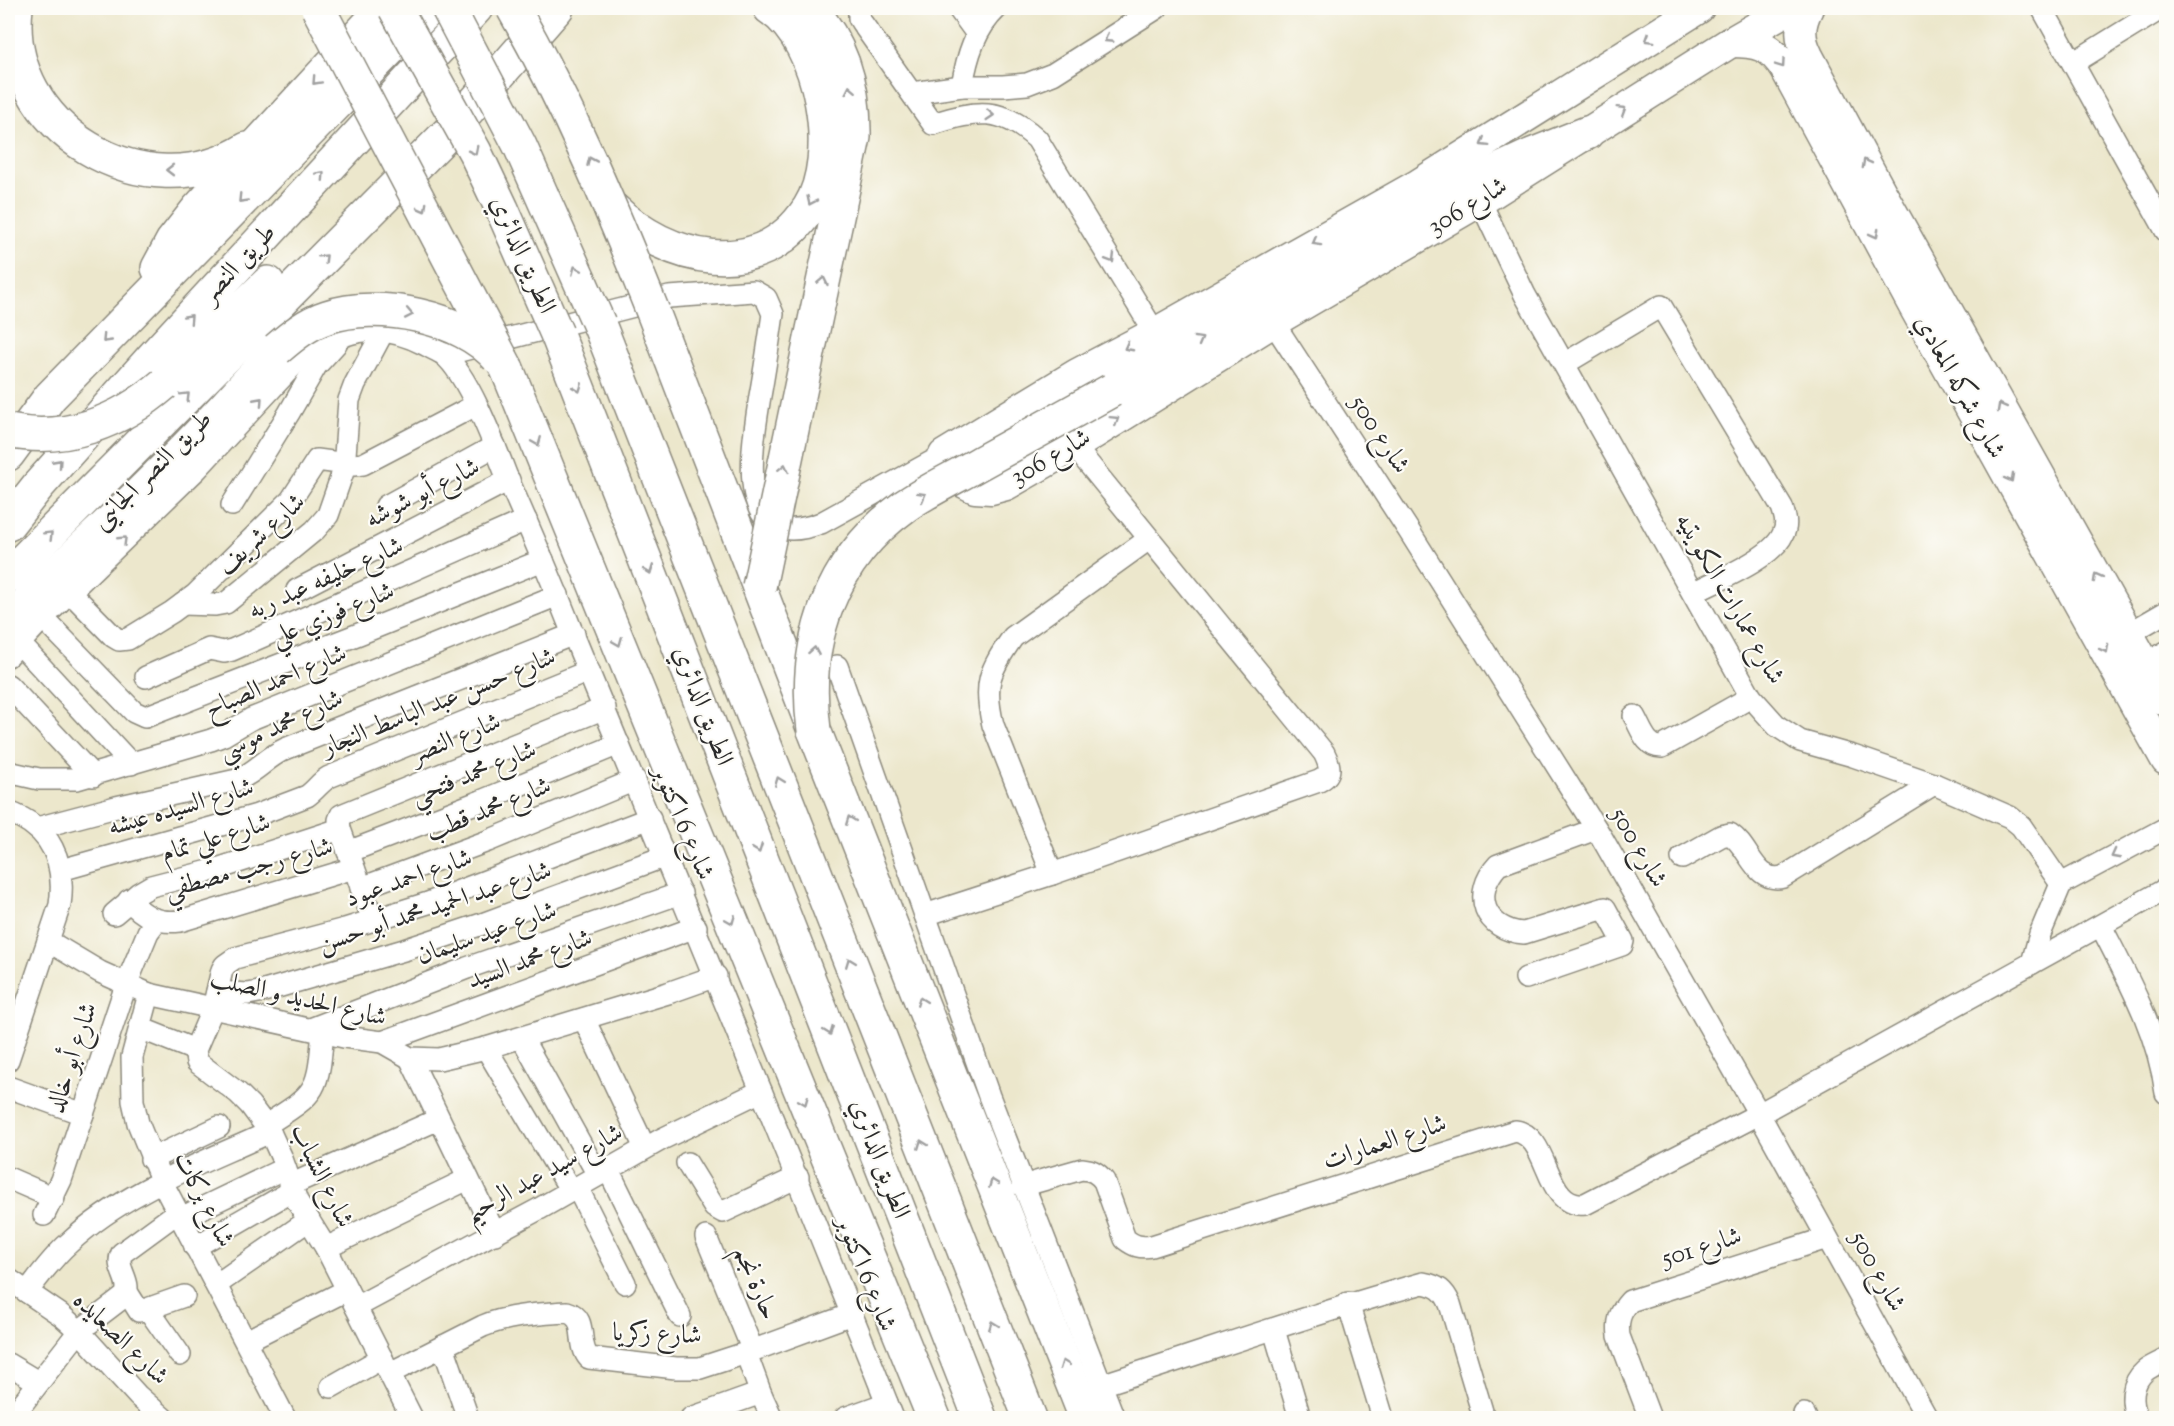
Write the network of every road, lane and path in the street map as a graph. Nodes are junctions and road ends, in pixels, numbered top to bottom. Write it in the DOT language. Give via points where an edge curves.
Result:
graph roads {
  1 [pos="16,8"];
  2 [pos="318,8"];
  3 [pos="384,8"];
  4 [pos="395,8"];
  5 [pos="430,8"];
  6 [pos="448,8"];
  7 [pos="476,8"];
  8 [pos="513,8"];
  9 [pos="535,8"];
  10 [pos="557,8"];
  11 [pos="770,8"];
  12 [pos="810,8"];
  13 [pos="859,8"];
  14 [pos="958,8"];
  15 [pos="997,8"];
  16 [pos="1157,8"];
  17 [pos="1699,8"];
  18 [pos="1790,8"];
  19 [pos="1808,8"];
  20 [pos="2042,8"];
  21 [pos="2162,8"];
  22 [pos="977,34"];
  23 [pos="1731,42"];
  24 [pos="2073,63"];
  25 [pos="962,86"];
  26 [pos="912,93"];
  27 [pos="1587,133"];
  28 [pos="263,138"];
  29 [pos="1480,201"];
  30 [pos="612,208"];
  31 [pos="2166,231"];
  32 [pos="145,299"];
  33 [pos="1273,322"];
  34 [pos="384,330"];
  35 [pos="1155,333"];
  36 [pos="344,334"];
  37 [pos="444,355"];
  38 [pos="1564,364"];
  39 [pos="507,369"];
  40 [pos="476,405"];
  41 [pos="8,431"];
  42 [pos="495,446"];
  43 [pos="1074,446"];
  44 [pos="8,454"];
  45 [pos="944,455"];
  46 [pos="344,463"];
  47 [pos="509,480"];
  48 [pos="232,505"];
  49 [pos="386,506"];
  50 [pos="526,520"];
  51 [pos="8,525"];
  52 [pos="1149,539"];
  53 [pos="543,560"];
  54 [pos="8,576"];
  55 [pos="759,587"];
  56 [pos="297,590"];
  57 [pos="70,592"];
  58 [pos="1693,593"];
  59 [pos="558,595"];
  60 [pos="183,604"];
  61 [pos="2166,612"];
  62 [pos="43,618"];
  63 [pos="574,634"];
  64 [pos="2128,634"];
  65 [pos="11,640"];
  66 [pos="2156,658"];
  67 [pos="837,666"];
  68 [pos="589,671"];
  69 [pos="146,677"];
  70 [pos="8,686"];
  71 [pos="1751,697"];
  72 [pos="2166,702"];
  73 [pos="605,708"];
  74 [pos="1634,716"];
  75 [pos="814,730"];
  76 [pos="619,744"];
  77 [pos="2166,760"];
  78 [pos="130,764"];
  79 [pos="8,772"];
  80 [pos="93,776"];
  81 [pos="634,780"];
  82 [pos="1934,784"];
  83 [pos="315,791"];
  84 [pos="8,812"];
  85 [pos="650,818"];
  86 [pos="37,828"];
  87 [pos="2166,828"];
  88 [pos="340,829"];
  89 [pos="1596,829"];
  90 [pos="666,856"];
  91 [pos="1682,858"];
  92 [pos="355,869"];
  93 [pos="61,870"];
  94 [pos="1052,874"];
  95 [pos="2061,884"];
  96 [pos="2166,889"];
  97 [pos="681,893"];
  98 [pos="121,907"];
  99 [pos="925,915"];
  100 [pos="157,920"];
  101 [pos="373,920"];
  102 [pos="2101,926"];
  103 [pos="696,927"];
  104 [pos="48,942"];
  105 [pos="2032,963"];
  106 [pos="716,976"];
  107 [pos="1526,978"];
  108 [pos="126,985"];
  109 [pos="149,994"];
  110 [pos="215,1000"];
  111 [pos="584,1019"];
  112 [pos="140,1028"];
  113 [pos="318,1029"];
  114 [pos="522,1038"];
  115 [pos="382,1042"];
  116 [pos="486,1048"];
  117 [pos="195,1050"];
  118 [pos="410,1058"];
  119 [pos="8,1060"];
  120 [pos="8,1087"];
  121 [pos="761,1091"];
  122 [pos="2166,1093"];
  123 [pos="83,1114"];
  124 [pos="1758,1114"];
  125 [pos="439,1119"];
  126 [pos="219,1127"];
  127 [pos="268,1128"];
  128 [pos="645,1148"];
  129 [pos="151,1159"];
  130 [pos="687,1163"];
  131 [pos="603,1172"];
  132 [pos="798,1177"];
  133 [pos="8,1178"];
  134 [pos="468,1179"];
  135 [pos="162,1182"];
  136 [pos="289,1182"];
  137 [pos="1022,1186"];
  138 [pos="574,1189"];
  139 [pos="179,1215"];
  140 [pos="309,1220"];
  141 [pos="495,1234"];
  142 [pos="706,1237"];
  143 [pos="1827,1238"];
  144 [pos="195,1247"];
  145 [pos="326,1248"];
  146 [pos="8,1279"];
  147 [pos="625,1283"];
  148 [pos="216,1285"];
  149 [pos="27,1292"];
  150 [pos="127,1292"];
  151 [pos="184,1296"];
  152 [pos="352,1298"];
  153 [pos="1348,1303"];
  154 [pos="147,1309"];
  155 [pos="852,1314"];
  156 [pos="680,1316"];
  157 [pos="1274,1330"];
  158 [pos="79,1331"];
  159 [pos="246,1341"];
  160 [pos="443,1346"];
  161 [pos="750,1352"];
  162 [pos="180,1355"];
  163 [pos="2166,1359"];
  164 [pos="8,1364"];
  165 [pos="386,1366"];
  166 [pos="38,1382"];
  167 [pos="1101,1386"];
  168 [pos="331,1387"];
  169 [pos="761,1394"];
  170 [pos="890,1411"];
  171 [pos="407,1416"];
  172 [pos="13,1419"];
  173 [pos="163,1419"];
  174 [pos="285,1419"];
  175 [pos="468,1419"];
  176 [pos="692,1419"];
  177 [pos="772,1419"];
  178 [pos="845,1419"];
  179 [pos="933,1419"];
  180 [pos="980,1419"];
  181 [pos="1030,1419"];
  182 [pos="1086,1419"];
  183 [pos="1114,1419"];
  184 [pos="1300,1419"];
  185 [pos="1383,1419"];
  186 [pos="1484,1419"];
  187 [pos="1650,1419"];
  188 [pos="1927,1419"];
  189 [pos="2138,1419"];
  28 -- 1 [label="highway, one-way" via="210,165 181,170 122,164 95,152 70,136 34,95 16,48"];
  2 -- 39 [label="highway, one-way, bridge"];
  3 -- 28 [label="highway, one-way"];
  4 -- 180 [label="highway, الطريق الدائري, one-way, bridge" via="475,152 557,334"];
  5 -- 32 [label="highway, طريق النصر, one-way"];
  181 -- 6 [label="highway, الطريق الدائري, one-way, bridge" via="600,324 520,146"];
  51 -- 7 [label="highway, طريق النصر, one-way" via="153,357"];
  30 -- 8 [label="highway, one-way, bridge" via="577,130"];
  9 -- 41 [label="highway, bridge" via="392,161 164,384 130,410 94,426 39,436"];
  54 -- 10 [label="highway, one-way" via="439,142"];
  11 -- 30 [label="highway, one-way" via="780,14 799,40 819,87 824,125 821,177 810,207 789,232 762,249 731,257 699,255 662,244 629,224"];
  55 -- 12 [label="highway, one-way, bridge" via="854,137 852,98 845,70 835,44"];
  13 -- 26 [label="street" via="862,23"];
  14 -- 22 [label="street"];
  15 -- 22 [label="street"];
  16 -- 25 [label="street, one-way" via="1053,74 1027,84"];
  17 -- 35 [label="street, شارع 306, one-way" via="1419,184"];
  18 -- 23 [label="street, شارع 306"];
  64 -- 19 [label="street, شارع شركه المعادي, one-way" via="1808,56 1800,31"];
  20 -- 24 [label="street"];
  21 -- 24 [label="street"];
  22 -- 25 [label="street" via="967,57"];
  27 -- 23 [label="street, شارع 306, one-way"];
  23 -- 77 [label="street, شارع شركه المعادي, one-way" via="1766,47 1785,68"];
  24 -- 31 [label="street"];
  25 -- 26 [label="street"];
  26 -- 35 [label="street, one-way" via="933,124 958,116 1006,116 1037,139"];
  27 -- 29 [label="street, شارع 306"];
  75 -- 27 [label="highway, one-way, bridge" via="810,683 823,614 843,572 872,535 907,504 1478,180"];
  28 -- 32 [label="highway" via="184,225 161,260"];
  29 -- 33 [label="street, شارع 306"];
  29 -- 38 [label="street, شارع عمارات الكويتيه" via="1525,295"];
  30 -- 55 [label="highway, bridge"];
  32 -- 44 [label="highway, طريق النصر, one-way" via="50,397"];
  43 -- 33 [label="street, شارع 306, one-way"];
  33 -- 89 [label="street, شارع 500"];
  34 -- 36 [label="street, شارع 6 اكتوبر"];
  34 -- 37 [label="street, شارع 6 اكتوبر"];
  34 -- 46 [label="street, شارع شريف" via="349,400"];
  35 -- 45 [label="street, شارع 306, one-way" via="1077,374"];
  36 -- 48 [label="street" via="316,366"];
  57 -- 36 [label="street, طريق النصر الجانيى, one-way" via="196,470 297,361"];
  37 -- 40 [label="street, شارع 6 اكتوبر"];
  37 -- 45 [label="street" via="669,297 754,291 766,298 773,314 752,462 753,484 764,518 785,530 810,528"];
  38 -- 58 [label="street, شارع عمارات الكويتيه"];
  38 -- 58 [label="street" via="1660,306 1782,507 1783,535 1769,552"];
  65 -- 39 [label="highway, one-way, bridge" via="277,349 308,325 363,309 422,316 478,342"];
  39 -- 179 [label="highway, one-way"];
  40 -- 42 [label="street, شارع 6 اكتوبر"];
  40 -- 46 [label="street" via="371,461"];
  42 -- 47 [label="street, شارع 6 اكتوبر"];
  42 -- 49 [label="street"];
  43 -- 45 [label="street, شارع 306" via="1006,485 991,489 975,488 961,481"];
  43 -- 52 [label="street"];
  46 -- 60 [label="street" via="314,463 291,500"];
  46 -- 60 [label="street, شارع شريف" via="328,515 315,530 226,603"];
  47 -- 50 [label="street, شارع 6 اكتوبر"];
  47 -- 56 [label="street, شارع أبو شوشه"];
  50 -- 53 [label="street, شارع 6 اكتوبر"];
  50 -- 69 [label="street, شارع خليفه عبد ربه" via="232,650 208,649"];
  52 -- 94 [label="street" via="1013,637 990,675 987,699 993,725"];
  52 -- 94 [label="street" via="1324,753 1329,771 1319,782"];
  53 -- 59 [label="street, شارع 6 اكتوبر"];
  53 -- 62 [label="street, شارع فوزي علي" via="141,717"];
  55 -- 75 [label="highway"];
  57 -- 60 [label="street" via="114,637 124,640"];
  57 -- 62 [label="street, طريق النصر الجانيى"];
  58 -- 71 [label="street, شارع عمارات الكويتيه"];
  59 -- 63 [label="street, شارع 6 اكتوبر"];
  59 -- 78 [label="street, شارع احمد الصباح" via="251,719 224,735"];
  61 -- 64 [label="street"];
  62 -- 65 [label="street, طريق النصر الجانيى"];
  63 -- 68 [label="street, شارع 6 اكتوبر"];
  63 -- 86 [label="street, شارع محمد موسي" via="285,749 237,780"];
  64 -- 66 [label="street, شارع شركه المعادي"];
  65 -- 78 [label="street"];
  66 -- 72 [label="street, شارع شركه المعادي"];
  67 -- 99 [label="street"];
  68 -- 73 [label="street, شارع 6 اكتوبر"];
  68 -- 83 [label="street, شارع حسن عبد الباسط النجار" via="329,777"];
  70 -- 80 [label="street"];
  71 -- 74 [label="street" via="1662,747 1649,743"];
  71 -- 82 [label="street, شارع عمارات الكويتيه" via="1777,726 1800,741"];
  73 -- 76 [label="street, شارع 6 اكتوبر"];
  73 -- 88 [label="street, شارع النصر" via="341,815"];
  182 -- 75 [label="highway, one-way"];
  76 -- 81 [label="street, شارع 6 اكتوبر"];
  76 -- 92 [label="street, شارع محمد فتحي" via="481,801"];
  78 -- 80 [label="street, شارع احمد الصباح"];
  79 -- 80 [label="street, شارع احمد الصباح" via="39,780"];
  81 -- 85 [label="street, شارع 6 اكتوبر"];
  81 -- 92 [label="street, شارع محمد قطب" via="488,841"];
  82 -- 91 [label="street" via="1783,877 1771,878 1761,873 1743,845 1730,834"];
  82 -- 95 [label="street, شارع عمارات الكويتيه" via="2010,817 2021,826"];
  83 -- 93 [label="street, شارع السيده عيشه" via="257,815"];
  84 -- 86 [label="street"];
  85 -- 90 [label="street, شارع 6 اكتوبر"];
  85 -- 101 [label="street, شارع احمد عبود" via="516,871"];
  86 -- 93 [label="street" via="48,840"];
  87 -- 95 [label="street, one-way"];
  88 -- 92 [label="street"];
  88 -- 98 [label="street, شارع علي تمام" via="151,886"];
  89 -- 107 [label="street" via="1498,865 1485,884 1483,896 1491,919 1512,932 1524,933 1605,908 1623,941 1622,945"];
  89 -- 124 [label="street, شارع 500"];
  90 -- 97 [label="street, شارع 6 اكتوبر"];
  90 -- 110 [label="street, شارع عبد الحميد محمد أبو حسن" via="404,950 264,991"];
  92 -- 100 [label="street, شارع رجب مصطفي" via="180,921"];
  92 -- 101 [label="street"];
  93 -- 104 [label="street" via="60,905"];
  94 -- 99 [label="street"];
  95 -- 105 [label="street"];
  96 -- 102 [label="street"];
  97 -- 103 [label="street, شارع 6 اكتوبر"];
  97 -- 113 [label="street, شارع عيد سليمان" via="467,968"];
  98 -- 100 [label="street, شارع رجب مصطفي"];
  99 -- 137 [label="street"];
  100 -- 108 [label="street, شارع أبو خالد"];
  101 -- 110 [label="street, شارع احمد عبود" via="235,958 222,970"];
  102 -- 105 [label="street"];
  102 -- 122 [label="street" via="2154,1038"];
  103 -- 106 [label="street, شارع 6 اكتوبر"];
  103 -- 115 [label="street, شارع محمد السيد"];
  104 -- 108 [label="street, شارع الحديد و الصلب"];
  104 -- 119 [label="street"];
  105 -- 124 [label="street"];
  106 -- 111 [label="street, شارع الحديد و الصلب"];
  106 -- 121 [label="street, شارع 6 اكتوبر"];
  108 -- 109 [label="street, شارع الحديد و الصلب"];
  108 -- 123 [label="street, شارع أبو خالد"];
  109 -- 110 [label="street, شارع الحديد و الصلب"];
  109 -- 112 [label="street, شارع بركات"];
  110 -- 113 [label="street, شارع الحديد و الصلب"];
  110 -- 117 [label="street"];
  111 -- 114 [label="street, شارع الحديد و الصلب"];
  111 -- 128 [label="street"];
  112 -- 117 [label="street"];
  112 -- 129 [label="street, شارع بركات" via="132,1057 133,1101"];
  113 -- 115 [label="street, شارع الحديد و الصلب"];
  113 -- 127 [label="street" via="317,1081 303,1101"];
  114 -- 116 [label="street, شارع الحديد و الصلب"];
  114 -- 131 [label="street"];
  115 -- 118 [label="street, شارع الحديد و الصلب"];
  116 -- 118 [label="street, شارع الحديد و الصلب" via="439,1059"];
  116 -- 138 [label="street"];
  117 -- 127 [label="street, شارع الشباب" via="201,1067 238,1093"];
  118 -- 125 [label="street"];
  120 -- 123 [label="street"];
  121 -- 128 [label="street, شارع سيد عبد الرحيم"];
  121 -- 132 [label="street, شارع 6 اكتوبر"];
  123 -- 133 [label="street, شارع أبو خالد" via="49,1207"];
  124 -- 137 [label="street, شارع العمارات" via="1585,1204 1570,1203 1560,1194 1530,1137 1515,1131 1142,1248 1125,1239 1098,1173 1082,1169"];
  124 -- 143 [label="street, شارع 500"];
  125 -- 134 [label="street"];
  125 -- 136 [label="street"];
  126 -- 129 [label="street"];
  127 -- 135 [label="street"];
  127 -- 136 [label="street, شارع الشباب"];
  128 -- 131 [label="street, شارع سيد عبد الرحيم"];
  129 -- 135 [label="street, شارع بركات"];
  130 -- 132 [label="street" via="714,1207 723,1212"];
  131 -- 138 [label="street, شارع سيد عبد الرحيم"];
  131 -- 156 [label="street"];
  132 -- 155 [label="street, شارع 6 اكتوبر"];
  134 -- 141 [label="street"];
  134 -- 145 [label="street"];
  135 -- 139 [label="street, شارع بركات"];
  135 -- 149 [label="street" via="130,1197 75,1237"];
  136 -- 139 [label="street"];
  136 -- 140 [label="street, شارع الشباب"];
  136 -- 144 [label="street"];
  137 -- 167 [label="street"];
  138 -- 141 [label="street, شارع سيد عبد الرحيم"];
  138 -- 147 [label="street"];
  139 -- 144 [label="street, شارع بركات"];
  139 -- 150 [label="street" via="120,1256"];
  140 -- 145 [label="street, شارع الشباب"];
  140 -- 148 [label="street"];
  141 -- 152 [label="street, شارع سيد عبد الرحيم"];
  142 -- 161 [label="street, حارة نجم"];
  143 -- 187 [label="street, شارع 501" via="1630,1301 1621,1310 1619,1336"];
  143 -- 188 [label="street, شارع 500"];
  144 -- 148 [label="street, شارع بركات"];
  145 -- 152 [label="street, شارع الشباب"];
  146 -- 149 [label="street, شارع الصعايده"];
  148 -- 159 [label="street, شارع بركات"];
  149 -- 158 [label="street, شارع الصعايده"];
  150 -- 154 [label="street" via="139,1311"];
  150 -- 158 [label="street" via="122,1300"];
  151 -- 154 [label="street"];
  152 -- 159 [label="street, شارع سيد عبد الرحيم"];
  152 -- 165 [label="street, شارع الشباب"];
  153 -- 157 [label="street"];
  153 -- 185 [label="street"];
  153 -- 186 [label="street" via="1423,1282 1444,1291"];
  154 -- 162 [label="street"];
  155 -- 161 [label="street, شارع زكريا"];
  155 -- 170 [label="street, شارع 6 اكتوبر"];
  157 -- 167 [label="street"];
  157 -- 184 [label="street"];
  158 -- 166 [label="street"];
  158 -- 173 [label="street, شارع الصعايده"];
  159 -- 174 [label="street, شارع بركات"];
  160 -- 161 [label="street, شارع زكريا" via="496,1321 567,1312 577,1317 586,1354 596,1360 688,1369"];
  160 -- 165 [label="street, شارع زكريا"];
  160 -- 175 [label="street"];
  161 -- 169 [label="street, حارة نجم"];
  163 -- 189 [label="street" via="2138,1379 2133,1400"];
  164 -- 166 [label="street"];
  165 -- 168 [label="street, شارع زكريا"];
  165 -- 171 [label="street, شارع الشباب"];
  166 -- 172 [label="street"];
  167 -- 183 [label="street"];
  169 -- 176 [label="street"];
  169 -- 177 [label="street, حارة نجم"];
  170 -- 178 [label="street"];
}
